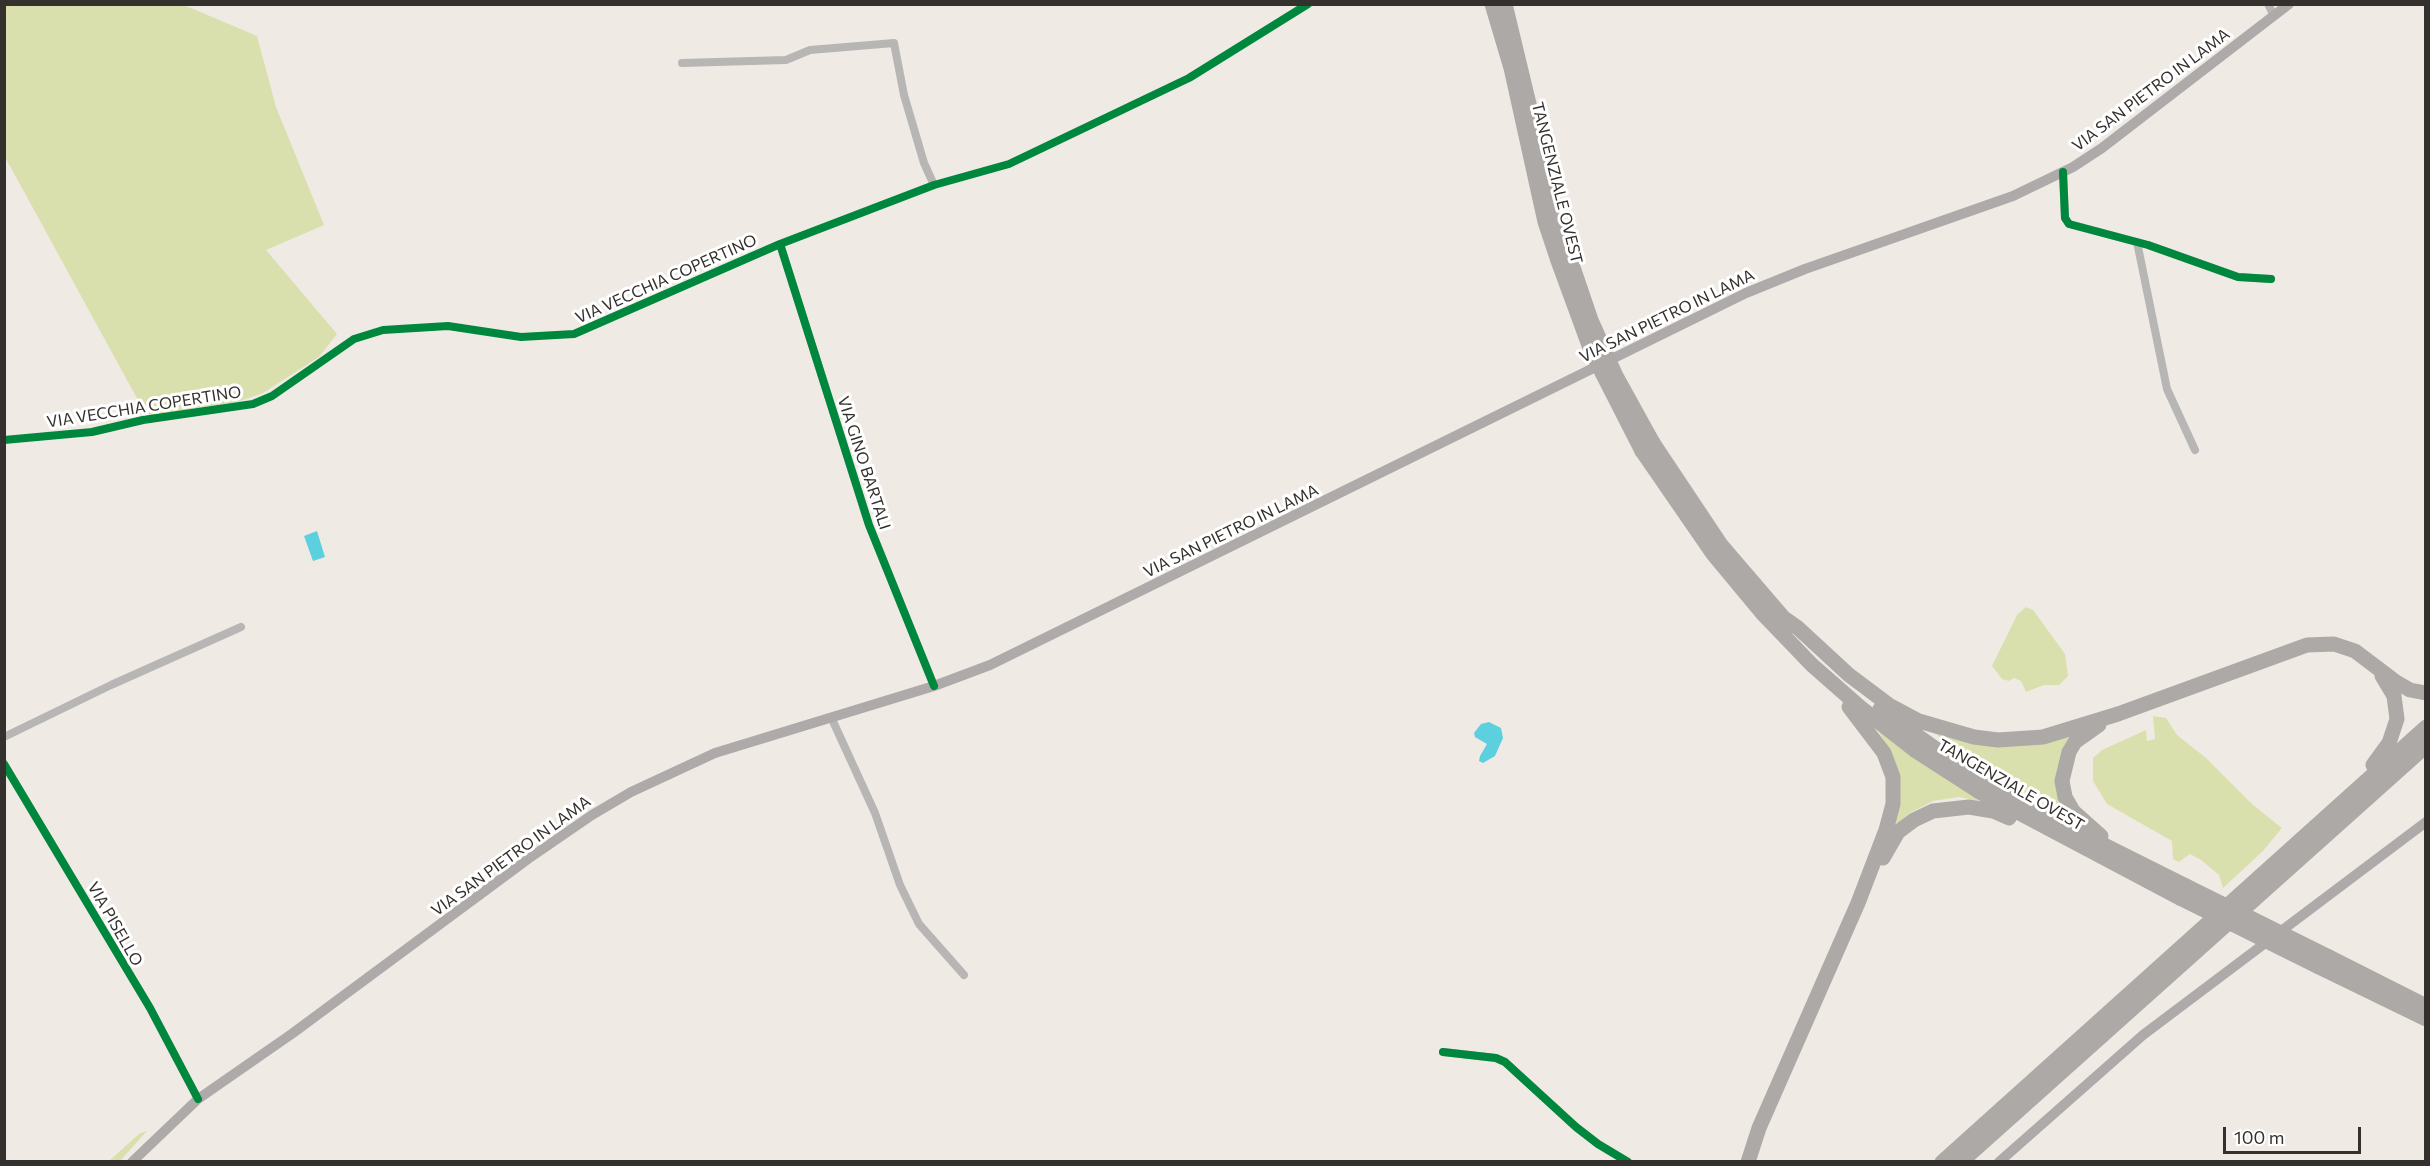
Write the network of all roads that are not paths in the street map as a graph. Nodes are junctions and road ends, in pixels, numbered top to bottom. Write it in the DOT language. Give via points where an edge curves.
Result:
graph roads {
  1 [pos="1492,4"];
  2 [pos="1505,4"];
  3 [pos="2268,4"];
  4 [pos="2289,4"];
  5 [pos="2274,16"];
  6 [pos="682,63"];
  7 [pos="2063,172"];
  8 [pos="934,185"];
  9 [pos="2137,242"];
  10 [pos="780,244"];
  11 [pos="2271,279"];
  12 [pos="1647,447"];
  13 [pos="2195,450"];
  14 [pos="1781,616"];
  15 [pos="241,627"];
  16 [pos="1789,642"];
  17 [pos="2376,666"];
  18 [pos="934,686"];
  19 [pos="2426,693"];
  20 [pos="2118,714"];
  21 [pos="831,717"];
  22 [pos="2426,727"];
  23 [pos="4,737"];
  24 [pos="2426,746"];
  25 [pos="4,764"];
  26 [pos="2426,822"];
  27 [pos="2298,841"];
  28 [pos="2111,863"];
  29 [pos="2183,892"];
  30 [pos="1858,903"];
  31 [pos="2324,962"];
  32 [pos="964,975"];
  33 [pos="2426,997"];
  34 [pos="2426,1006"];
  35 [pos="2426,1019"];
  36 [pos="1443,1052"];
  37 [pos="198,1099"];
  38 [pos="1759,1128"];
  39 [pos="1965,1140"];
  40 [pos="132,1161"];
  41 [pos="1628,1161"];
  42 [pos="1742,1161"];
  43 [pos="1748,1161"];
  44 [pos="1936,1161"];
  45 [pos="1942,1161"];
  46 [pos="1961,1161"];
  47 [pos="1999,1161"];
  1 -- 12 [label="highway, TANGENZIALE OVEST, bridge" via="1557,261 1591,351"];
  2 -- 12 [label="highway, TANGENZIALE OVEST, bridge" via="1556,216 1591,320"];
  3 -- 5 [label="street"];
  4 -- 5 [label="main road, VIA SAN PIETRO IN LAMA"];
  5 -- 7 [label="main road, VIA SAN PIETRO IN LAMA" via="2102,148"];
  6 -- 8 [label="street" via="786,60 810,50 894,43 904,95"];
  7 -- 9 [label="street" via="2065,218 2069,224"];
  7 -- 18 [label="main road, VIA SAN PIETRO IN LAMA" via="2013,196 1746,293 1046,639"];
  9 -- 11 [label="street" via="2238,277"];
  9 -- 13 [label="street" via="2167,389"];
  10 -- 18 [label="street, VIA GINO BARTALI" via="869,525"];
  12 -- 14 [label="highway, TANGENZIALE OVEST"];
  12 -- 16 [label="highway, TANGENZIALE OVEST" via="1713,554"];
  14 -- 20 [label="highway" via="1888,705 1951,732 2024,740"];
  14 -- 29 [label="highway, TANGENZIALE OVEST" via="1859,692 1960,766"];
  15 -- 23 [label="street"];
  16 -- 28 [label="highway, TANGENZIALE OVEST" via="1844,693 1917,751 2009,809"];
  16 -- 30 [label="highway" via="1804,664 1848,706 1876,740 1893,777 1889,818"];
  17 -- 19 [label="highway" via="2410,690"];
  17 -- 20 [label="highway" via="2343,647 2307,645"];
  17 -- 27 [label="highway" via="2397,708 2389,743 2373,765 2319,815"];
  18 -- 21 [label="main road, VIA SAN PIETRO IN LAMA"];
  20 -- 29 [label="highway" via="2089,730 2069,752 2062,781 2066,797 2073,811 2091,829 2172,874"];
  21 -- 32 [label="street" via="919,924"];
  21 -- 37 [label="main road, VIA SAN PIETRO IN LAMA" via="715,753 592,815"];
  22 -- 27 [label="highway"];
  24 -- 46 [label="highway"];
  25 -- 37 [label="street, VIA PISELLO" via="150,1008"];
  26 -- 47 [label="main road" via="2143,1035"];
  27 -- 39 [label="highway"];
  28 -- 29 [label="highway, TANGENZIALE OVEST"];
  28 -- 30 [label="highway" via="1993,811 1969,807 1942,809 1914,820 1898,832"];
  29 -- 31 [label="highway, TANGENZIALE OVEST, bridge"];
  30 -- 38 [label="highway"];
  31 -- 33 [label="highway" via="2350,962"];
  31 -- 34 [label="highway, TANGENZIALE OVEST"];
  31 -- 35 [label="highway, TANGENZIALE OVEST"];
  36 -- 41 [label="street" via="1505,1062 1576,1127"];
  37 -- 40 [label="main road, VIA SAN PIETRO IN LAMA"];
  38 -- 42 [label="main road"];
  38 -- 43 [label="highway"];
  39 -- 44 [label="highway"];
  39 -- 45 [label="highway"];
}
